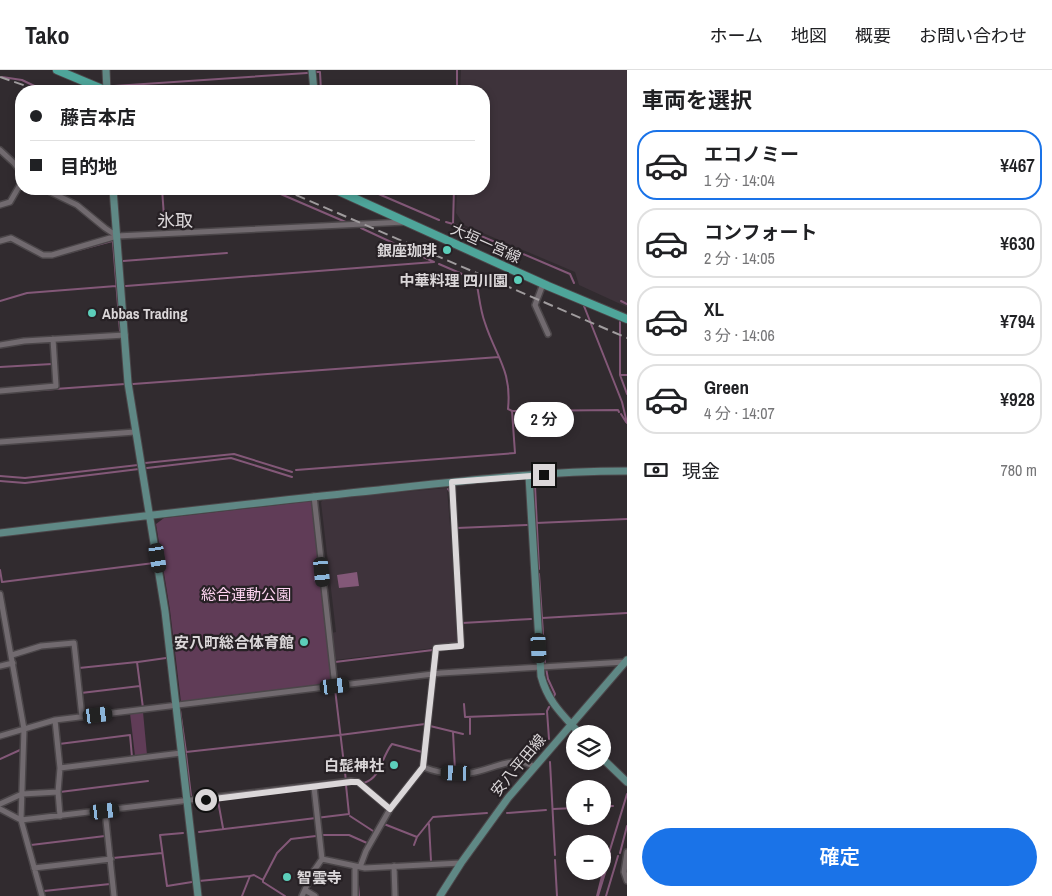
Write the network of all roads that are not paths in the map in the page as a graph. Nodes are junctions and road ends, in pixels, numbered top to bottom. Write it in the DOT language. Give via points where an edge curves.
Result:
graph roads {
  1 [pos="57,70"];
  2 [pos="106,70"];
  3 [pos="312,70"];
  4 [pos="93,85"];
  5 [pos="107,85"];
  6 [pos="313,85"];
  7 [pos="0,150"];
  8 [pos="15,163"];
  9 [pos="15,193"];
  10 [pos="56,195"];
  11 [pos="114,195"];
  12 [pos="347,195"];
  13 [pos="0,205"];
  14 [pos="406,222"];
  15 [pos="117,236"];
  16 [pos="0,241"];
  17 [pos="544,284"];
  18 [pos="627,318"];
  19 [pos="548,334"];
  20 [pos="125,335"];
  21 [pos="53,339"];
  22 [pos="0,345"];
  23 [pos="0,390"];
  24 [pos="135,432"];
  25 [pos="0,442"];
  26 [pos="627,471"];
  27 [pos="529,476"];
  28 [pos="452,482"];
  29 [pos="314,496"];
  30 [pos="151,514"];
  31 [pos="0,533"];
  32 [pos="0,594"];
  33 [pos="12,655"];
  34 [pos="626,661"];
  35 [pos="14,663"];
  36 [pos="0,666"];
  37 [pos="540,667"];
  38 [pos="433,675"];
  39 [pos="335,686"];
  40 [pos="177,706"];
  41 [pos="82,717"];
  42 [pos="55,720"];
  43 [pos="571,724"];
  44 [pos="24,729"];
  45 [pos="0,736"];
  46 [pos="181,753"];
  47 [pos="611,766"];
  48 [pos="423,767"];
  49 [pos="534,767"];
  50 [pos="60,768"];
  51 [pos="626,780"];
  52 [pos="314,787"];
  53 [pos="58,792"];
  54 [pos="22,794"];
  55 [pos="187,802"];
  56 [pos="0,804"];
  57 [pos="0,809"];
  58 [pos="390,809"];
  59 [pos="105,811"];
  60 [pos="60,816"];
  61 [pos="21,820"];
  62 [pos="627,852"];
  63 [pos="110,859"];
  64 [pos="322,859"];
  65 [pos="461,862"];
  66 [pos="394,866"];
  67 [pos="357,867"];
  68 [pos="34,868"];
  69 [pos="627,881"];
  70 [pos="305,890"];
  71 [pos="42,896"];
  72 [pos="114,896"];
  73 [pos="198,896"];
  74 [pos="302,896"];
  75 [pos="315,896"];
  76 [pos="355,896"];
  77 [pos="395,896"];
  78 [pos="440,896"];
  1 -- 4 [label="main road"];
  2 -- 5 [label="street"];
  3 -- 6 [label="street"];
  7 -- 8 [label="street"];
  9 -- 13 [label="street" via="10,202"];
  10 -- 15 [label="street" via="77,205"];
  11 -- 15 [label="street"];
  12 -- 14 [label="main road, 大垣一宮線"];
  14 -- 15 [label="street"];
  14 -- 17 [label="main road, 大垣一宮線"];
  15 -- 16 [label="street" via="52,255 43,255 11,238"];
  15 -- 20 [label="street"];
  17 -- 18 [label="main road, 大垣一宮線"];
  17 -- 19 [label="street" via="535,305"];
  20 -- 21 [label="street"];
  20 -- 24 [label="street"];
  21 -- 22 [label="street"];
  21 -- 23 [label="street" via="56,386"];
  24 -- 25 [label="street"];
  24 -- 30 [label="street"];
  26 -- 27 [label="street"];
  27 -- 28 [label="street"];
  27 -- 37 [label="street"];
  28 -- 29 [label="street"];
  28 -- 38 [label="street" via="461,646 436,648"];
  29 -- 30 [label="street"];
  29 -- 39 [label="street"];
  30 -- 31 [label="street"];
  30 -- 40 [label="street"];
  32 -- 33 [label="street"];
  33 -- 35 [label="street"];
  33 -- 41 [label="street" via="41,646 74,643"];
  34 -- 37 [label="street"];
  34 -- 43 [label="street, 安八平田線"];
  35 -- 36 [label="street"];
  35 -- 44 [label="street"];
  37 -- 38 [label="street"];
  37 -- 43 [label="street" via="551,702"];
  38 -- 39 [label="street"];
  38 -- 48 [label="street"];
  39 -- 40 [label="street"];
  40 -- 41 [label="street"];
  40 -- 46 [label="street"];
  41 -- 42 [label="street"];
  42 -- 44 [label="street"];
  42 -- 50 [label="street"];
  43 -- 49 [label="street, 安八平田線"];
  44 -- 45 [label="street"];
  44 -- 54 [label="street"];
  46 -- 50 [label="street"];
  46 -- 55 [label="street"];
  47 -- 51 [label="street"];
  48 -- 49 [label="street" via="436,772 470,773 503,763 526,762"];
  48 -- 58 [label="street"];
  49 -- 65 [label="street, 安八平田線"];
  50 -- 53 [label="street"];
  52 -- 55 [label="street"];
  52 -- 58 [label="street" via="358,782"];
  52 -- 64 [label="street"];
  53 -- 54 [label="street"];
  53 -- 60 [label="street"];
  54 -- 56 [label="street"];
  54 -- 61 [label="street"];
  55 -- 59 [label="street"];
  55 -- 73 [label="street"];
  57 -- 61 [label="street"];
  58 -- 67 [label="street"];
  59 -- 60 [label="street"];
  59 -- 63 [label="street"];
  60 -- 61 [label="street"];
  61 -- 68 [label="street"];
  62 -- 69 [label="street" via="624,872"];
  63 -- 68 [label="street"];
  63 -- 72 [label="street"];
  64 -- 67 [label="street"];
  64 -- 70 [label="street"];
  65 -- 66 [label="street"];
  65 -- 78 [label="street, 安八平田線"];
  66 -- 67 [label="street"];
  66 -- 77 [label="street"];
  67 -- 76 [label="street"];
  68 -- 71 [label="street"];
  70 -- 74 [label="street"];
  70 -- 75 [label="street"];
}
